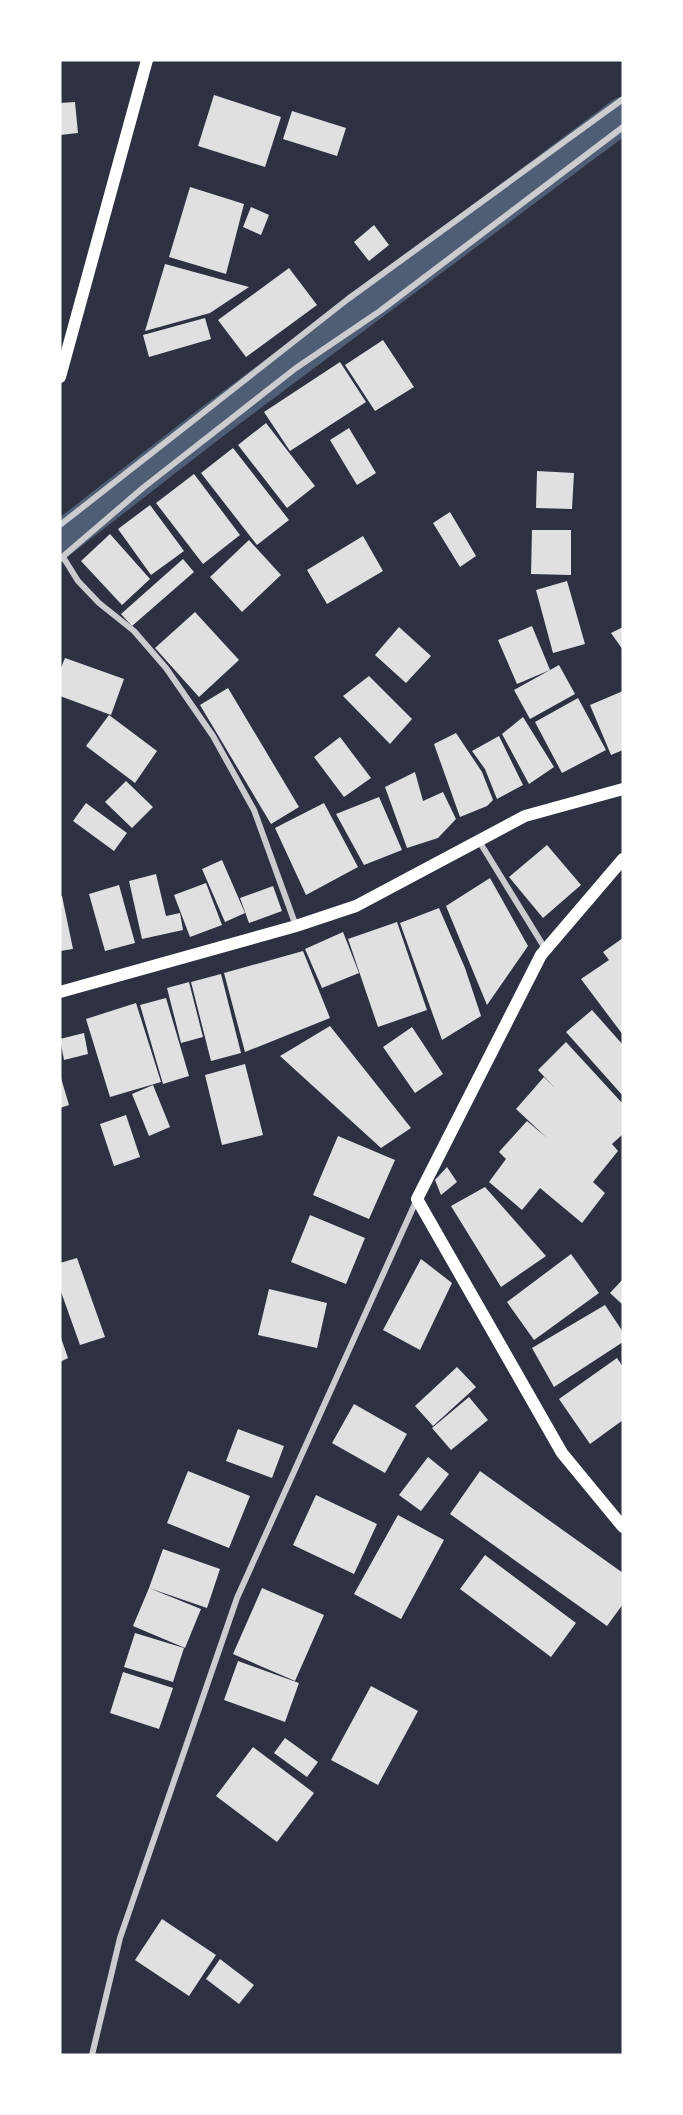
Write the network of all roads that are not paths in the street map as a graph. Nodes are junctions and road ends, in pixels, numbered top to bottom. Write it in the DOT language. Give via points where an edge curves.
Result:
graph roads {
  1 [pos="147,60"];
  2 [pos="623,99"];
  3 [pos="623,127"];
  4 [pos="60,377"];
  5 [pos="60,525"];
  6 [pos="62,558"];
  7 [pos="623,789"];
  8 [pos="479,840"];
  9 [pos="623,859"];
  10 [pos="296,927"];
  11 [pos="546,950"];
  12 [pos="60,992"];
  13 [pos="417,1199"];
  14 [pos="623,1527"];
  15 [pos="92,2055"];
  1 -- 4 [label="main road"];
  2 -- 5 [label="street" via="348,299"];
  3 -- 6 [label="street" via="267,390"];
  6 -- 10 [label="street" via="78,581 134,631 166,668 213,736 254,810"];
  7 -- 8 [label="main road" via="525,816"];
  8 -- 10 [label="main road" via="356,906"];
  8 -- 11 [label="street"];
  9 -- 11 [label="main road"];
  10 -- 12 [label="main road"];
  11 -- 13 [label="main road"];
  13 -- 14 [label="main road" via="562,1453"];
  13 -- 15 [label="street" via="237,1598 120,1938"];
}
